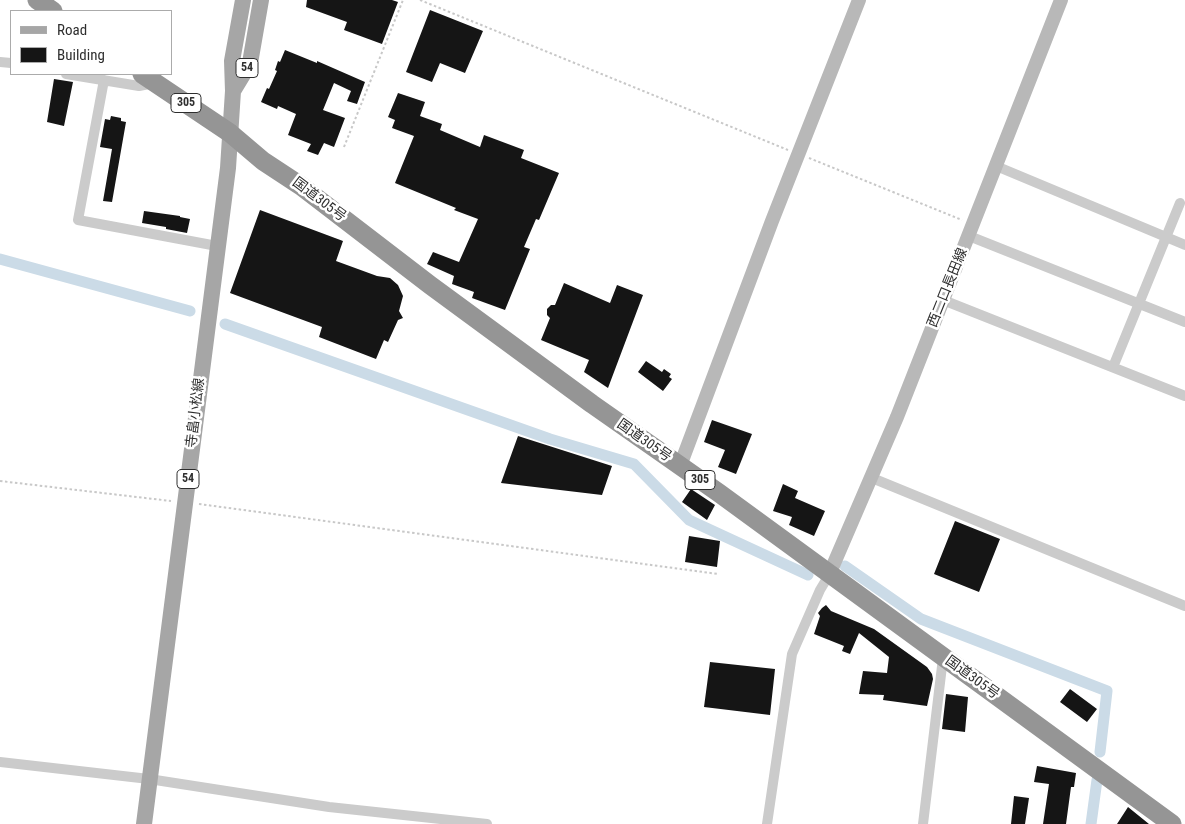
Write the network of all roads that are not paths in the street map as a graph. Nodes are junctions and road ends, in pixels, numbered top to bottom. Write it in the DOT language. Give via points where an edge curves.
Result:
graph roads {
  1 [pos="37,0"];
  2 [pos="244,0"];
  3 [pos="261,0"];
  4 [pos="859,0"];
  5 [pos="1061,0"];
  6 [pos="52,10"];
  7 [pos="72,75"];
  8 [pos="149,78"];
  9 [pos="104,80"];
  10 [pos="233,91"];
  11 [pos="230,133"];
  12 [pos="996,166"];
  13 [pos="1180,203"];
  14 [pos="971,230"];
  15 [pos="1166,237"];
  16 [pos="1185,245"];
  17 [pos="217,246"];
  18 [pos="943,300"];
  19 [pos="1140,304"];
  20 [pos="1185,322"];
  21 [pos="1113,368"];
  22 [pos="1185,396"];
  23 [pos="680,466"];
  24 [pos="872,478"];
  25 [pos="829,575"];
  26 [pos="1185,606"];
  27 [pos="943,658"];
  28 [pos="0,762"];
  29 [pos="149,779"];
  30 [pos="144,824"];
  31 [pos="487,824"];
  32 [pos="767,824"];
  33 [pos="923,824"];
  34 [pos="1172,824"];
  1 -- 6 [label="highway"];
  2 -- 10 [label="main road, 寺畠小松線 / 54" via="232,61"];
  3 -- 10 [label="main road, 寺畠小松線 / 54" via="250,63"];
  4 -- 23 [label="main road"];
  5 -- 12 [label="main road, 西二口長田線"];
  7 -- 9 [label="street"];
  8 -- 9 [label="street" via="139,86"];
  8 -- 11 [label="highway, 国道305号 / 305"];
  9 -- 17 [label="street" via="78,220"];
  10 -- 11 [label="main road, 寺畠小松線 / 54"];
  11 -- 17 [label="main road, 寺畠小松線 / 54"];
  11 -- 23 [label="highway, 国道305号 / 305"];
  12 -- 14 [label="main road, 西二口長田線"];
  12 -- 15 [label="street"];
  13 -- 15 [label="street"];
  14 -- 18 [label="main road, 西二口長田線"];
  14 -- 19 [label="street"];
  15 -- 16 [label="street"];
  15 -- 19 [label="street"];
  17 -- 29 [label="main road, 寺畠小松線 / 54" via="192,504"];
  18 -- 21 [label="street"];
  18 -- 24 [label="main road, 西二口長田線"];
  19 -- 20 [label="street"];
  19 -- 21 [label="street"];
  21 -- 22 [label="street"];
  23 -- 25 [label="highway, 国道305号 / 305"];
  24 -- 25 [label="main road, 西二口長田線"];
  24 -- 26 [label="street"];
  25 -- 27 [label="highway, 国道305号 / 305"];
  25 -- 32 [label="street" via="792,654"];
  27 -- 33 [label="street"];
  27 -- 34 [label="highway, 国道305号 / 305"];
  28 -- 29 [label="street"];
  29 -- 30 [label="main road, 寺畠小松線 / 54"];
  29 -- 31 [label="street" via="329,807"];
}
